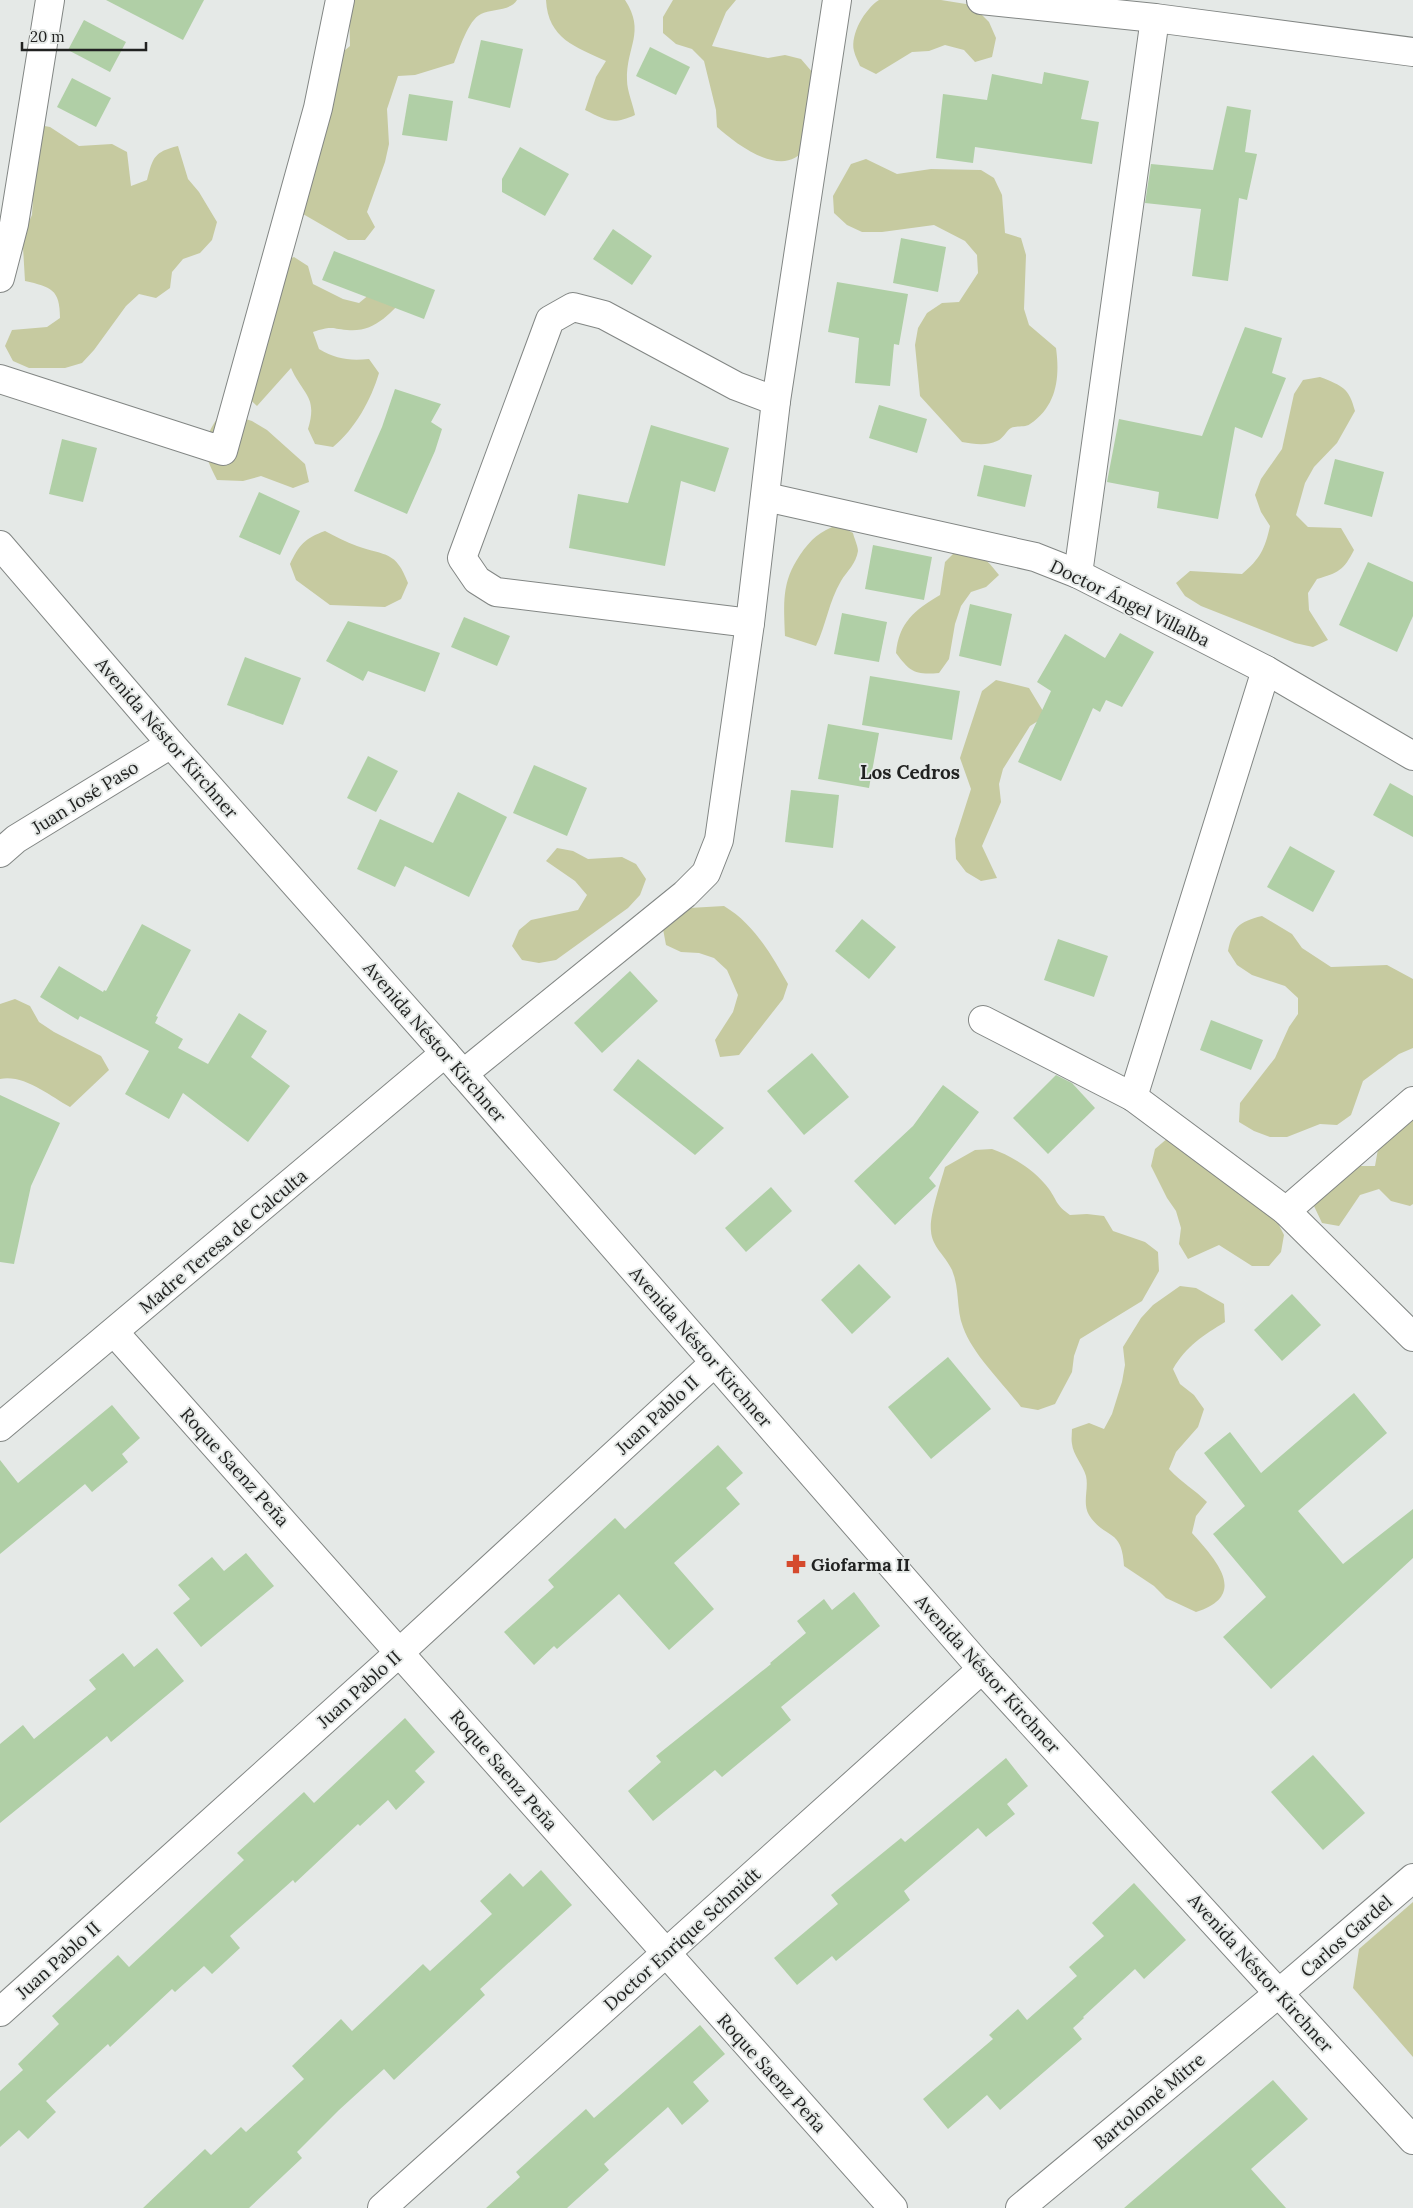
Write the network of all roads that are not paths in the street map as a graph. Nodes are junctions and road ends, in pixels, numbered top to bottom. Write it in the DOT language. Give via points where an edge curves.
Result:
graph roads {
  1 [pos="50,0"];
  2 [pos="340,0"];
  3 [pos="837,0"];
  4 [pos="981,0"];
  5 [pos="1155,18"];
  6 [pos="1413,52"];
  7 [pos="0,278"];
  8 [pos="0,379"];
  9 [pos="776,400"];
  10 [pos="766,496"];
  11 [pos="0,545"];
  12 [pos="1078,574"];
  13 [pos="750,623"];
  14 [pos="1266,670"];
  15 [pos="171,744"];
  16 [pos="1413,756"];
  17 [pos="0,853"];
  18 [pos="983,1020"];
  19 [pos="445,1053"];
  20 [pos="463,1074"];
  21 [pos="1133,1097"];
  22 [pos="1413,1101"];
  23 [pos="1286,1210"];
  24 [pos="114,1332"];
  25 [pos="1413,1337"];
  26 [pos="714,1363"];
  27 [pos="0,1427"];
  28 [pos="400,1652"];
  29 [pos="982,1668"];
  30 [pos="1413,1878"];
  31 [pos="666,1954"];
  32 [pos="1279,1993"];
  33 [pos="0,2012"];
  34 [pos="1413,2140"];
  35 [pos="382,2208"];
  36 [pos="893,2208"];
  37 [pos="1020,2208"];
  1 -- 7 [label="street" via="14,224"];
  2 -- 8 [label="street" via="318,108 223,451"];
  3 -- 9 [label="street"];
  4 -- 5 [label="street"];
  5 -- 6 [label="street"];
  5 -- 12 [label="street"];
  9 -- 10 [label="street"];
  9 -- 13 [label="street" via="736,386 604,315 572,308 550,320 462,558 477,580 496,592"];
  10 -- 12 [label="street, Doctor Ángel Villalba" via="1035,557"];
  10 -- 13 [label="street"];
  11 -- 15 [label="street, Avenida Néstor Kirchner"];
  12 -- 14 [label="street, Doctor Ángel Villalba"];
  13 -- 20 [label="street" via="719,840 706,872 685,894"];
  14 -- 16 [label="street, Doctor Ángel Villalba"];
  14 -- 21 [label="street"];
  15 -- 17 [label="street, Juan José Paso" via="16,839"];
  15 -- 19 [label="street, Avenida Néstor Kirchner"];
  18 -- 21 [label="street"];
  19 -- 20 [label="street, Avenida Néstor Kirchner"];
  19 -- 24 [label="street, Madre Teresa de Calculta"];
  20 -- 26 [label="street, Avenida Néstor Kirchner"];
  21 -- 23 [label="street"];
  22 -- 23 [label="street"];
  23 -- 25 [label="street"];
  24 -- 27 [label="street, Madre Teresa de Calculta"];
  24 -- 28 [label="street, Roque Saenz Peña"];
  26 -- 28 [label="street, Juan Pablo II"];
  26 -- 29 [label="street, Avenida Néstor Kirchner"];
  28 -- 31 [label="street, Roque Saenz Peña"];
  28 -- 33 [label="street, Juan Pablo II"];
  29 -- 31 [label="street, Doctor Enrique Schmidt"];
  29 -- 32 [label="street, Avenida Néstor Kirchner"];
  30 -- 32 [label="street, Carlos Gardel"];
  31 -- 35 [label="street, Doctor Enrique Schmidt"];
  31 -- 36 [label="street, Roque Saenz Peña"];
  32 -- 34 [label="street, Avenida Néstor Kirchner"];
  32 -- 37 [label="street, Bartolomé Mitre"];
}
